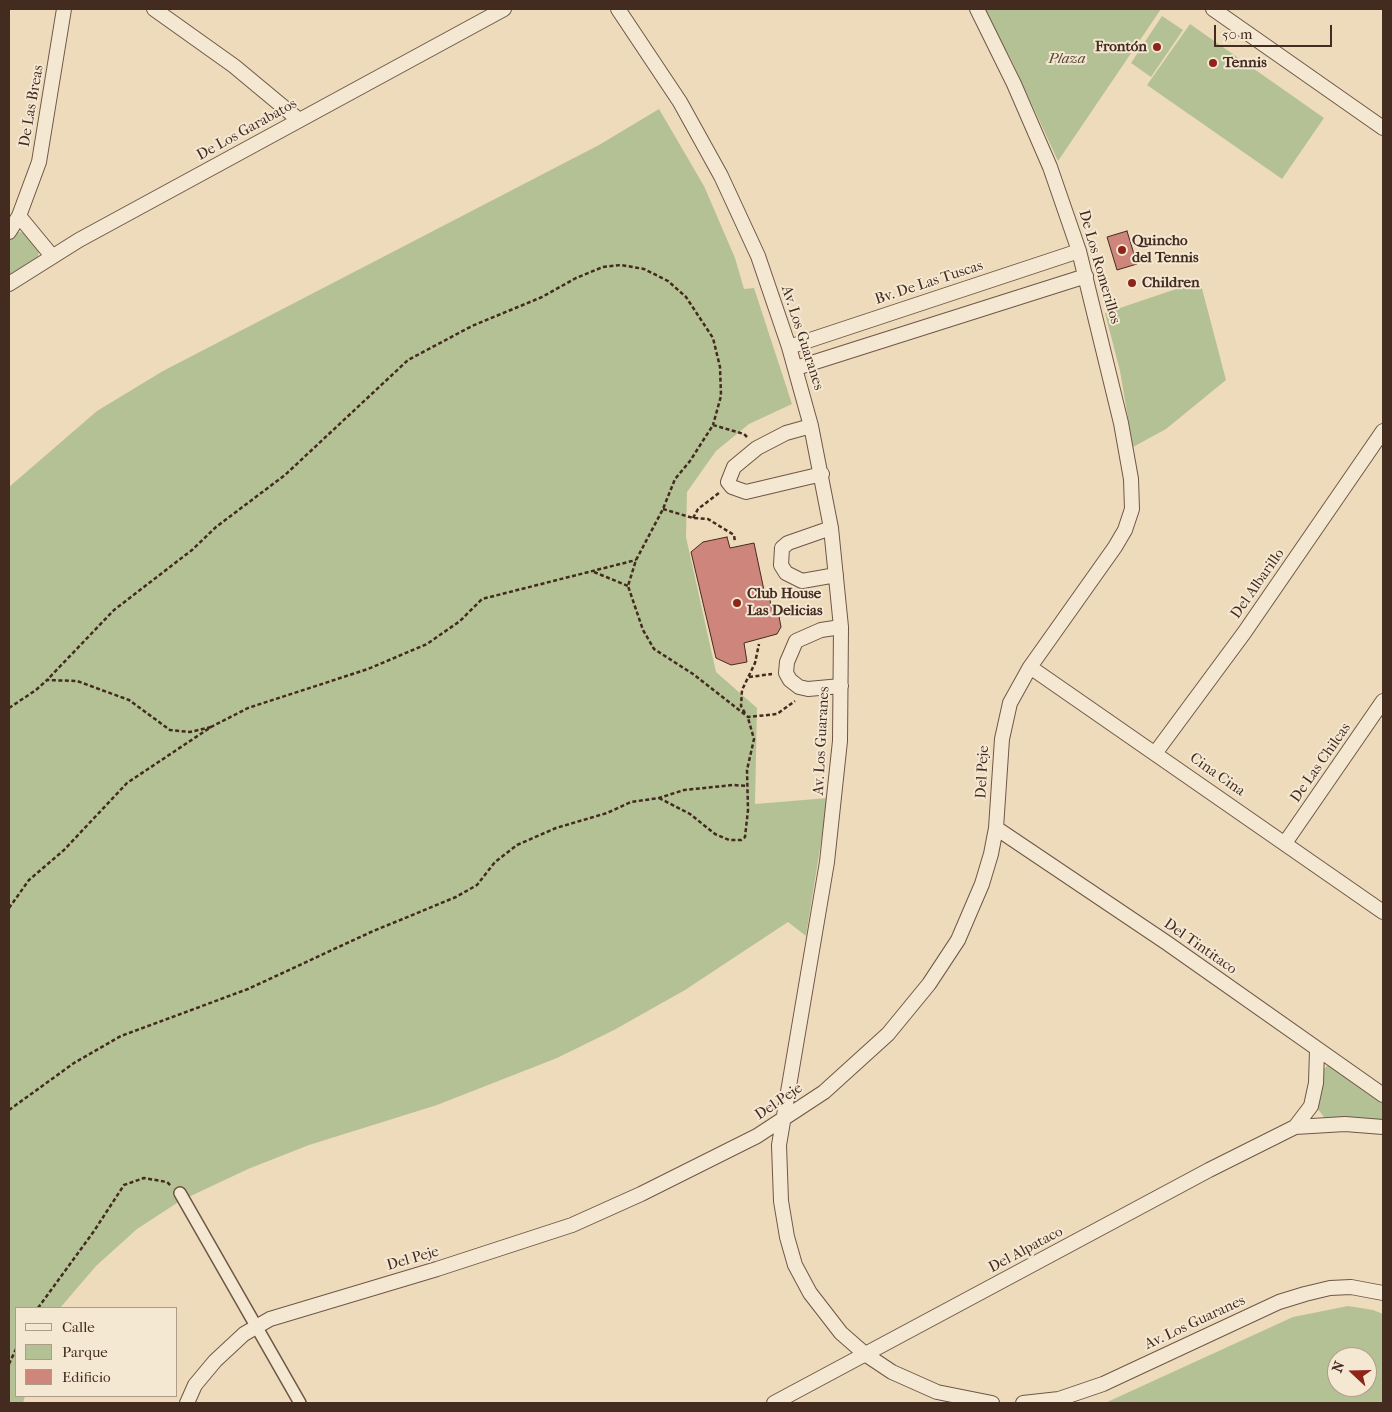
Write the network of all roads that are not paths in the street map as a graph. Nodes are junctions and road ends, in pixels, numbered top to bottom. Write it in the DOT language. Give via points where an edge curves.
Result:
graph roads {
  1 [pos="64,9"];
  2 [pos="154,9"];
  3 [pos="504,9"];
  4 [pos="618,9"];
  5 [pos="976,9"];
  6 [pos="1212,9"];
  7 [pos="299,120"];
  8 [pos="1383,128"];
  9 [pos="20,216"];
  10 [pos="9,232"];
  11 [pos="1079,251"];
  12 [pos="52,256"];
  13 [pos="1086,276"];
  14 [pos="9,284"];
  15 [pos="789,346"];
  16 [pos="796,368"];
  17 [pos="811,426"];
  18 [pos="1383,431"];
  19 [pos="822,474"];
  20 [pos="831,528"];
  21 [pos="1116,547"];
  22 [pos="836,575"];
  23 [pos="841,627"];
  24 [pos="1030,667"];
  25 [pos="841,686"];
  26 [pos="1383,701"];
  27 [pos="1156,752"];
  28 [pos="996,828"];
  29 [pos="1285,843"];
  30 [pos="1383,912"];
  31 [pos="1317,1050"];
  32 [pos="1383,1095"];
  33 [pos="1311,1106"];
  34 [pos="783,1121"];
  35 [pos="1326,1125"];
  36 [pos="1295,1127"];
  37 [pos="1383,1127"];
  38 [pos="180,1193"];
  39 [pos="1383,1293"];
  40 [pos="256,1327"];
  41 [pos="865,1354"];
  42 [pos="187,1403"];
  43 [pos="300,1403"];
  44 [pos="774,1403"];
  45 [pos="992,1403"];
  46 [pos="1023,1403"];
  1 -- 9 [label="street, De Las Breas" via="38,162"];
  2 -- 7 [label="street" via="226,60"];
  3 -- 7 [label="street, De Los Garabatos"];
  4 -- 15 [label="street, Av. Los Guaranes" via="680,102 721,176 758,256"];
  5 -- 11 [label="street, De Los Romerillos" via="1011,76 1050,167"];
  6 -- 8 [label="street"];
  7 -- 12 [label="street, De Los Garabatos"];
  9 -- 10 [label="street, De Las Breas"];
  9 -- 12 [label="street"];
  11 -- 13 [label="street, De Los Romerillos"];
  11 -- 15 [label="street, Bv. De Las Tuscas"];
  12 -- 14 [label="street, De Los Garabatos"];
  13 -- 16 [label="street"];
  13 -- 21 [label="street, De Los Romerillos" via="1113,386 1132,487 1132,509"];
  15 -- 16 [label="street, Av. Los Guaranes"];
  16 -- 17 [label="street, Av. Los Guaranes"];
  17 -- 19 [label="street, Av. Los Guaranes"];
  17 -- 19 [label="street" via="786,433 757,448 734,467 730,485 746,492"];
  18 -- 27 [label="street, Del Albarillo" via="1244,633"];
  19 -- 20 [label="street, Av. Los Guaranes"];
  20 -- 22 [label="street, Av. Los Guaranes"];
  20 -- 22 [label="street" via="788,542 782,548 781,565 786,573 802,581"];
  21 -- 24 [label="street, Del Peje"];
  22 -- 23 [label="street, Av. Los Guaranes"];
  23 -- 25 [label="street, Av. Los Guaranes"];
  23 -- 25 [label="street" via="821,630 796,641 786,673 790,680 806,689"];
  24 -- 27 [label="street, Cina Cina"];
  24 -- 28 [label="street, Del Peje" via="1005,717"];
  25 -- 34 [label="street, Av. Los Guaranes" via="840,741 832,824"];
  26 -- 29 [label="street, De Las Chilcas"];
  27 -- 29 [label="street, Cina Cina"];
  28 -- 31 [label="street, Del Tintitaco" via="1167,943"];
  28 -- 34 [label="street, Del Peje" via="991,854 970,914 958,940 928,984 864,1058"];
  29 -- 30 [label="street, Cina Cina"];
  31 -- 32 [label="street, Del Tintitaco"];
  31 -- 33 [label="street, Del Alpataco" via="1316,1083"];
  33 -- 35 [label="street"];
  33 -- 36 [label="street, Del Alpataco"];
  34 -- 40 [label="street, Del Peje" via="642,1194 572,1225 437,1270 282,1315"];
  34 -- 41 [label="street, Av. Los Guaranes" via="779,1145 781,1201 795,1264 803,1282 826,1315"];
  35 -- 36 [label="street, Del Alpataco"];
  35 -- 37 [label="street, Del Alpataco"];
  36 -- 41 [label="street, Del Alpataco"];
  38 -- 40 [label="street"];
  39 -- 46 [label="street, Av. Los Guaranes" via="1351,1287 1330,1288 1288,1299 1103,1384 1059,1399"];
  40 -- 42 [label="street, Del Peje" via="215,1361 195,1385"];
  40 -- 43 [label="street"];
  41 -- 44 [label="street, Del Alpataco"];
  41 -- 45 [label="street, Av. Los Guaranes" via="892,1372 937,1392"];
}
